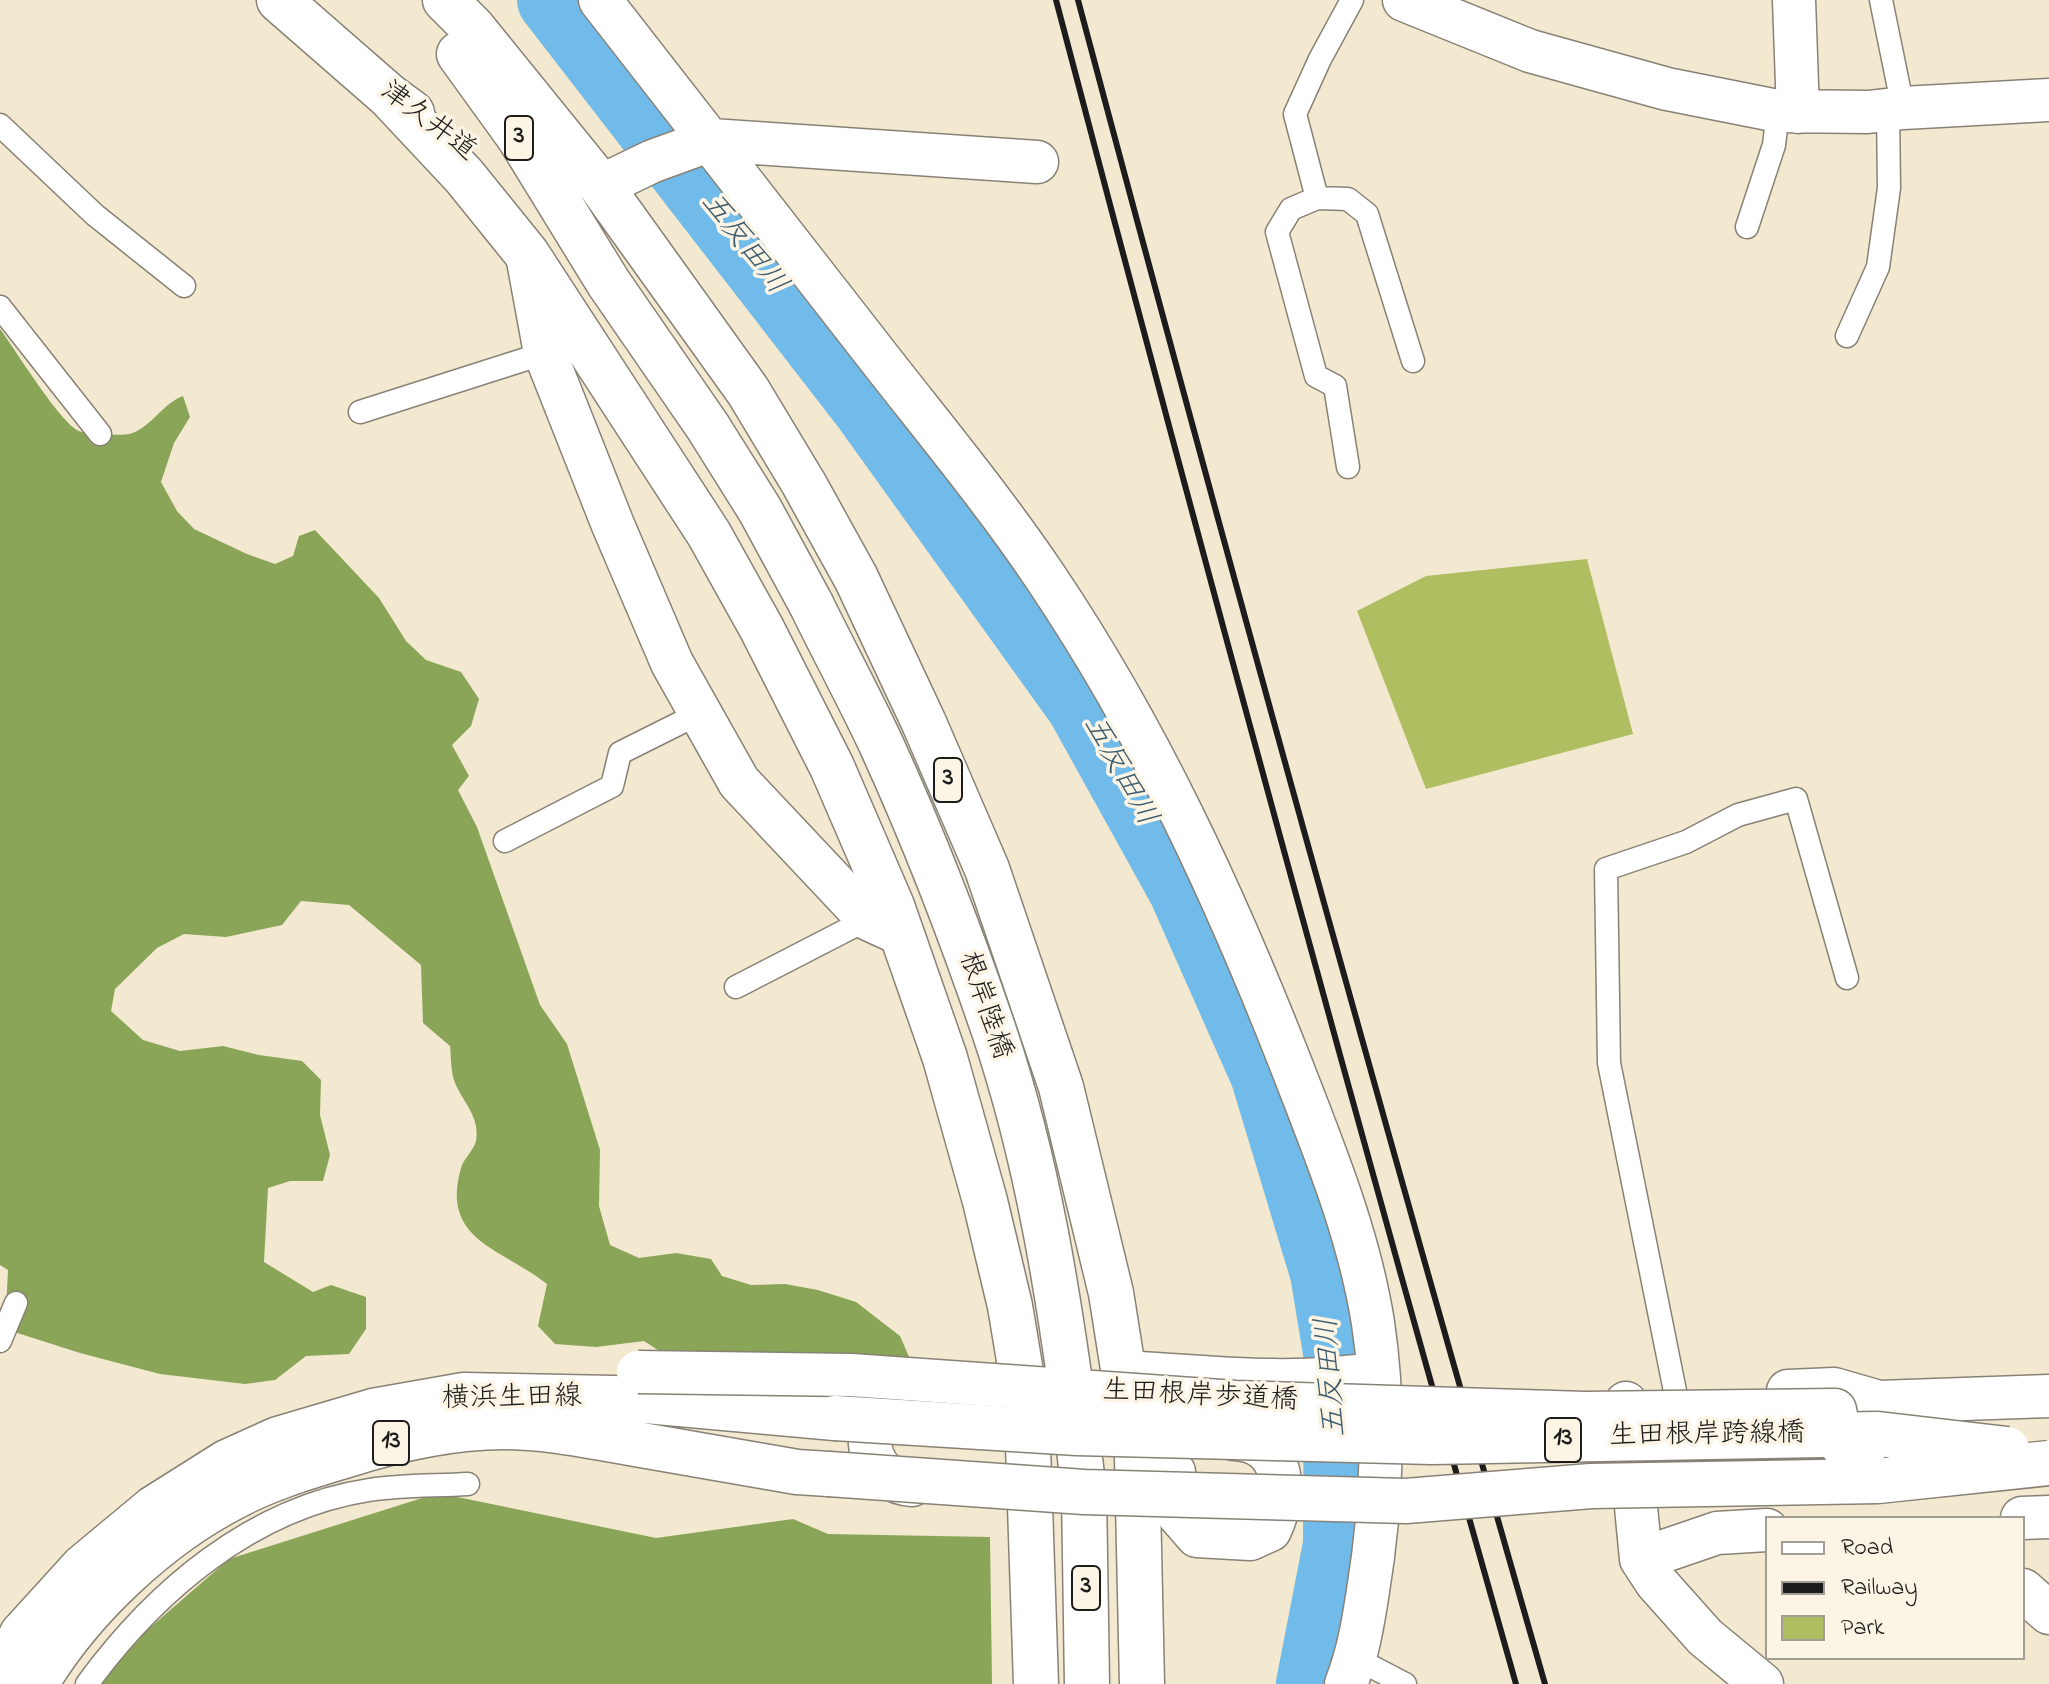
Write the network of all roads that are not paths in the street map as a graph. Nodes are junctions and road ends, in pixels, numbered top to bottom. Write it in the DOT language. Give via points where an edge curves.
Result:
graph roads {
  1 [pos="279,0"];
  2 [pos="421,0"];
  3 [pos="445,0"];
  4 [pos="600,0"];
  5 [pos="1352,0"];
  6 [pos="1404,0"];
  7 [pos="1794,0"];
  8 [pos="1881,0"];
  9 [pos="389,96"];
  10 [pos="2049,100"];
  11 [pos="1895,108"];
  12 [pos="1788,112"];
  13 [pos="0,125"];
  14 [pos="705,142"];
  15 [pos="1037,162"];
  16 [pos="601,186"];
  17 [pos="1317,198"];
  18 [pos="1747,227"];
  19 [pos="527,254"];
  20 [pos="608,282"];
  21 [pos="184,286"];
  22 [pos="0,307"];
  23 [pos="1847,336"];
  24 [pos="545,353"];
  25 [pos="1413,361"];
  26 [pos="360,412"];
  27 [pos="100,434"];
  28 [pos="1348,467"];
  29 [pos="811,604"];
  30 [pos="700,713"];
  31 [pos="505,841"];
  32 [pos="994,888"];
  33 [pos="886,927"];
  34 [pos="1847,978"];
  35 [pos="1026,982"];
  36 [pos="736,987"];
  37 [pos="931,1017"];
  38 [pos="16,1303"];
  39 [pos="0,1341"];
  40 [pos="638,1372"];
  41 [pos="1125,1372"];
  42 [pos="1370,1374"];
  43 [pos="989,1385"];
  44 [pos="1676,1396"];
  45 [pos="2049,1396"];
  46 [pos="1235,1402"];
  47 [pos="1077,1433"];
  48 [pos="1924,1445"];
  49 [pos="1842,1446"];
  50 [pos="1711,1448"];
  51 [pos="2049,1454"];
  52 [pos="2049,1463"];
  53 [pos="1160,1470"];
  54 [pos="468,1484"];
  55 [pos="1084,1492"];
  56 [pos="1012,1493"];
  57 [pos="2049,1517"];
  58 [pos="2025,1518"];
  59 [pos="1765,1530"];
  60 [pos="1641,1559"];
  61 [pos="2025,1592"];
  62 [pos="2049,1613"];
  63 [pos="1352,1672"];
  64 [pos="0,1677"];
  65 [pos="36,1684"];
  66 [pos="87,1684"];
  67 [pos="1036,1684"];
  68 [pos="1087,1684"];
  69 [pos="1142,1684"];
  70 [pos="1405,1684"];
  71 [pos="1762,1684"];
  1 -- 9 [label="main road, 津久井道 / 3"];
  2 -- 20 [label="main road, 津久井道 / 3" via="519,137"];
  3 -- 16 [label="main road, 3"];
  4 -- 14 [label="street"];
  5 -- 17 [label="lane" via="1295,114"];
  6 -- 12 [label="street" via="1530,51 1667,89"];
  7 -- 12 [label="street"];
  8 -- 11 [label="lane"];
  9 -- 19 [label="main road, 3"];
  9 -- 20 [label="main road, 津久井道 / 3" via="484,166"];
  10 -- 11 [label="street"];
  11 -- 12 [label="street"];
  11 -- 23 [label="lane" via="1878,267"];
  12 -- 18 [label="lane"];
  13 -- 21 [label="lane" via="95,215"];
  14 -- 15 [label="street"];
  14 -- 16 [label="street"];
  14 -- 42 [label="street" via="972,475 1128,707 1247,953 1342,1196 1373,1320"];
  16 -- 32 [label="main road, 3" via="748,391 804,484 856,578"];
  17 -- 25 [label="lane" via="1348,199 1367,214"];
  17 -- 28 [label="lane" via="1291,209 1277,232 1316,376 1335,386"];
  19 -- 24 [label="street"];
  19 -- 33 [label="main road, 3" via="709,534 832,767"];
  20 -- 29 [label="main road, 津久井道 / 3" via="708,427"];
  22 -- 27 [label="lane"];
  24 -- 26 [label="lane"];
  24 -- 30 [label="street" via="672,663"];
  29 -- 47 [label="main road, 根岸陸橋 / 3, bridge" via="881,744 995,1034 1036,1185 1060,1304"];
  30 -- 31 [label="lane" via="620,753 612,786"];
  30 -- 33 [label="street" via="739,782"];
  32 -- 33 [label="main road" via="982,919 948,939 916,940"];
  32 -- 35 [label="main road, 3"];
  33 -- 36 [label="lane"];
  33 -- 37 [label="main road, 3"];
  34 -- 44 [label="lane" via="1796,799 1738,815 1686,842 1606,869 1609,1063"];
  35 -- 37 [label="main road" via="998,972 960,979 945,989"];
  35 -- 41 [label="main road, 3" via="1083,1173"];
  37 -- 67 [label="main road, 3" via="985,1201 1020,1366 1029,1462"];
  38 -- 39 [label="lane"];
  40 -- 43 [label="street, 生田根岸歩道橋, bridge" via="851,1375"];
  41 -- 42 [label="street" via="1271,1381"];
  41 -- 69 [label="main road, 3" via="1137,1457"];
  42 -- 63 [label="street" via="1381,1465 1373,1558"];
  43 -- 46 [label="street, 生田根岸歩道橋, bridge"];
  43 -- 56 [label="street, bridge" via="988,1403 899,1396 882,1405 871,1425 870,1452 879,1471 898,1484"];
  44 -- 45 [label="street" via="1834,1389 1879,1402"];
  44 -- 60 [label="street" via="1626,1399"];
  46 -- 49 [label="street, 生田根岸歩道橋, bridge" via="1585,1413 1835,1410"];
  46 -- 53 [label="street, bridge" via="1234,1439 1252,1440 1269,1452 1280,1470 1280,1510 1270,1530 1250,1539 1197,1536 1177,1513 1174,1472"];
  47 -- 51 [label="main road, 生田根岸跨線橋 / 13, bridge" via="1432,1442 1878,1434"];
  47 -- 55 [label="main road, 根岸陸橋 / 3"];
  47 -- 64 [label="main road, 横浜生田線 / 13, bridge" via="613,1398 464,1395 373,1411 278,1439 227,1462 154,1508 83,1567 22,1634"];
  48 -- 49 [label="street, bridge"];
  49 -- 50 [label="street"];
  52 -- 55 [label="main road, 生田根岸跨線橋 / 13, bridge" via="1878,1481 1591,1486 1406,1501"];
  54 -- 66 [label="lane" via="368,1490 268,1523 205,1560 134,1625"];
  55 -- 65 [label="main road, 横浜生田線 / 13, bridge" via="797,1472 503,1427 426,1435 286,1474 236,1496 176,1533 108,1592 51,1658"];
  55 -- 68 [label="main road, 根岸陸橋 / 3"];
  57 -- 58 [label="street"];
  59 -- 60 [label="street" via="1717,1533"];
  60 -- 71 [label="street" via="1705,1637"];
  61 -- 62 [label="street"];
  63 -- 70 [label="lane"];
}
